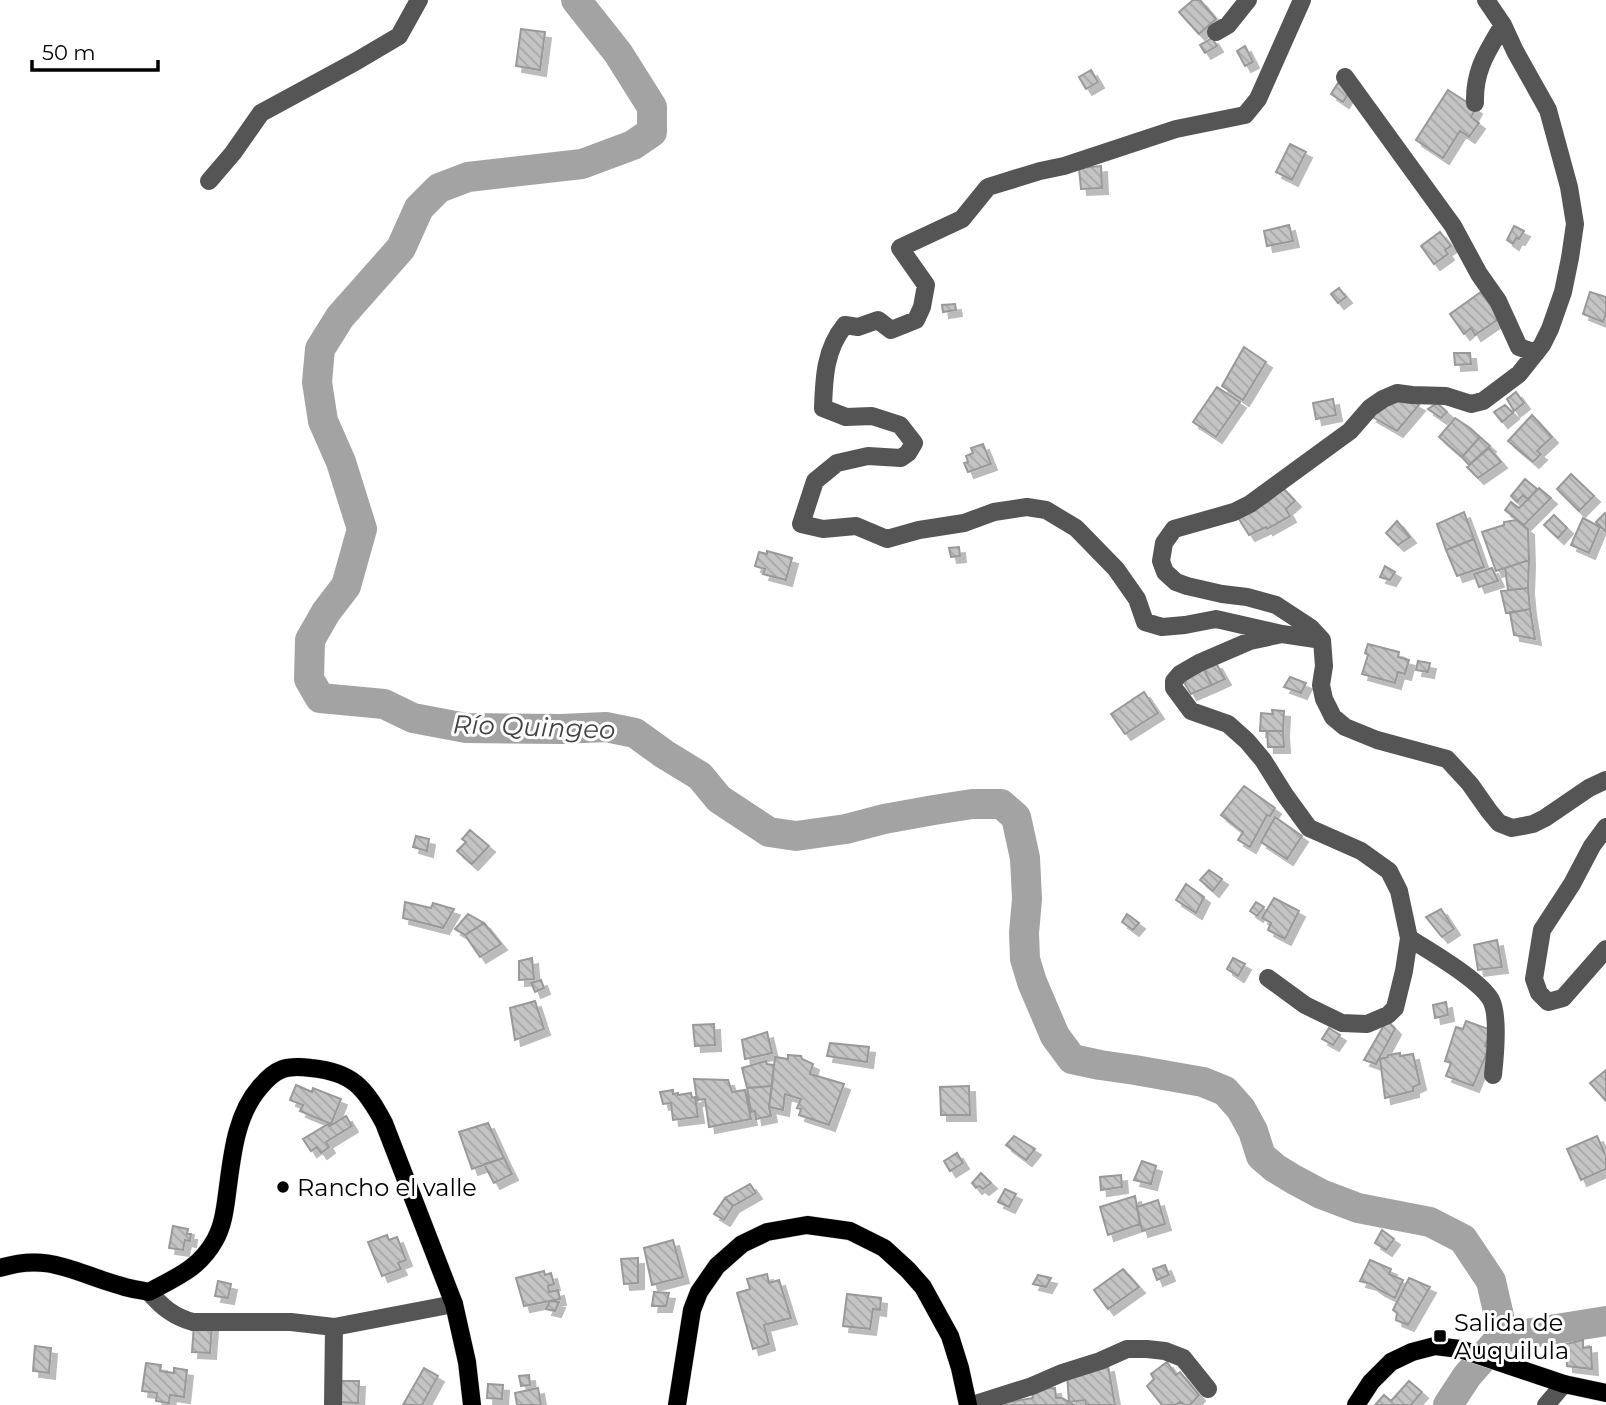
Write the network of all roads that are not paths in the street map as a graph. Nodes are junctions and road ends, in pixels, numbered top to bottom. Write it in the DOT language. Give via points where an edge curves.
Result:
graph roads {
  1 [pos="419,0"];
  2 [pos="1248,0"];
  3 [pos="1302,0"];
  4 [pos="1486,0"];
  5 [pos="1503,25"];
  6 [pos="1216,32"];
  7 [pos="1345,77"];
  8 [pos="1475,103"];
  9 [pos="209,181"];
  10 [pos="1536,353"];
  11 [pos="1282,634"];
  12 [pos="1322,640"];
  13 [pos="1606,780"];
  14 [pos="1606,827"];
  15 [pos="1409,938"];
  16 [pos="1606,949"];
  17 [pos="1268,978"];
  18 [pos="1493,1075"];
  19 [pos="0,1268"];
  20 [pos="149,1292"];
  21 [pos="454,1304"];
  22 [pos="334,1327"];
  23 [pos="1557,1381"];
  24 [pos="1208,1389"];
  25 [pos="1606,1393"];
  26 [pos="333,1405"];
  27 [pos="472,1405"];
  28 [pos="677,1405"];
  29 [pos="970,1405"];
  30 [pos="1356,1405"];
  31 [pos="1546,1405"];
  1 -- 9 [label="street" via="399,36 261,113"];
  2 -- 6 [label="street" via="1228,25"];
  3 -- 11 [label="street" via="1258,99 1245,115 1176,129 988,187 962,219 900,248 926,285 916,320 891,330 878,320 858,327 845,325 827,359 823,408 846,417 872,416 900,425 914,443 901,458 868,456 837,463 816,481 801,524 823,530 856,527 887,539 994,512 1027,507 1046,510 1076,528 1116,569 1137,599 1145,622 1163,627 1216,619"];
  4 -- 5 [label="street"];
  5 -- 8 [label="street" via="1481,62"];
  5 -- 10 [label="street" via="1548,110 1575,224 1563,292"];
  7 -- 10 [label="street" via="1453,226 1498,301 1519,347"];
  10 -- 12 [label="street" via="1519,374 1483,401 1471,404 1446,396 1397,393 1383,399 1350,431 1250,504 1174,529 1164,543 1161,561 1176,582 1276,606"];
  11 -- 12 [label="street"];
  11 -- 15 [label="street" via="1250,641 1199,663 1180,674 1174,688 1191,711 1228,724 1247,741 1309,828 1361,851 1389,871 1399,891"];
  12 -- 13 [label="street" via="1321,685 1333,717 1377,740 1447,759 1499,823 1512,828 1533,824"];
  14 -- 16 [label="street" via="1542,930 1534,979 1539,993 1548,1002 1563,998"];
  15 -- 17 [label="street" via="1395,1008 1367,1024 1342,1023 1305,1005"];
  15 -- 18 [label="street" via="1477,983 1491,1000 1496,1042"];
  19 -- 20 [label="main road" via="25,1262 53,1263"];
  20 -- 21 [label="main road" via="195,1266 208,1252 224,1213 242,1116 273,1072 303,1067 340,1074 357,1084 372,1102"];
  20 -- 22 [label="street" via="162,1307 193,1322"];
  21 -- 22 [label="street"];
  21 -- 27 [label="main road"];
  22 -- 26 [label="street"];
  23 -- 25 [label="main road"];
  23 -- 30 [label="main road" via="1460,1349 1435,1346 1391,1362"];
  23 -- 31 [label="street"];
  24 -- 29 [label="street" via="1183,1358 1165,1351 1127,1349"];
  28 -- 29 [label="main road" via="692,1310 717,1266 742,1244 767,1232 807,1225 850,1231 884,1248 908,1270 923,1287 950,1336"];
}
